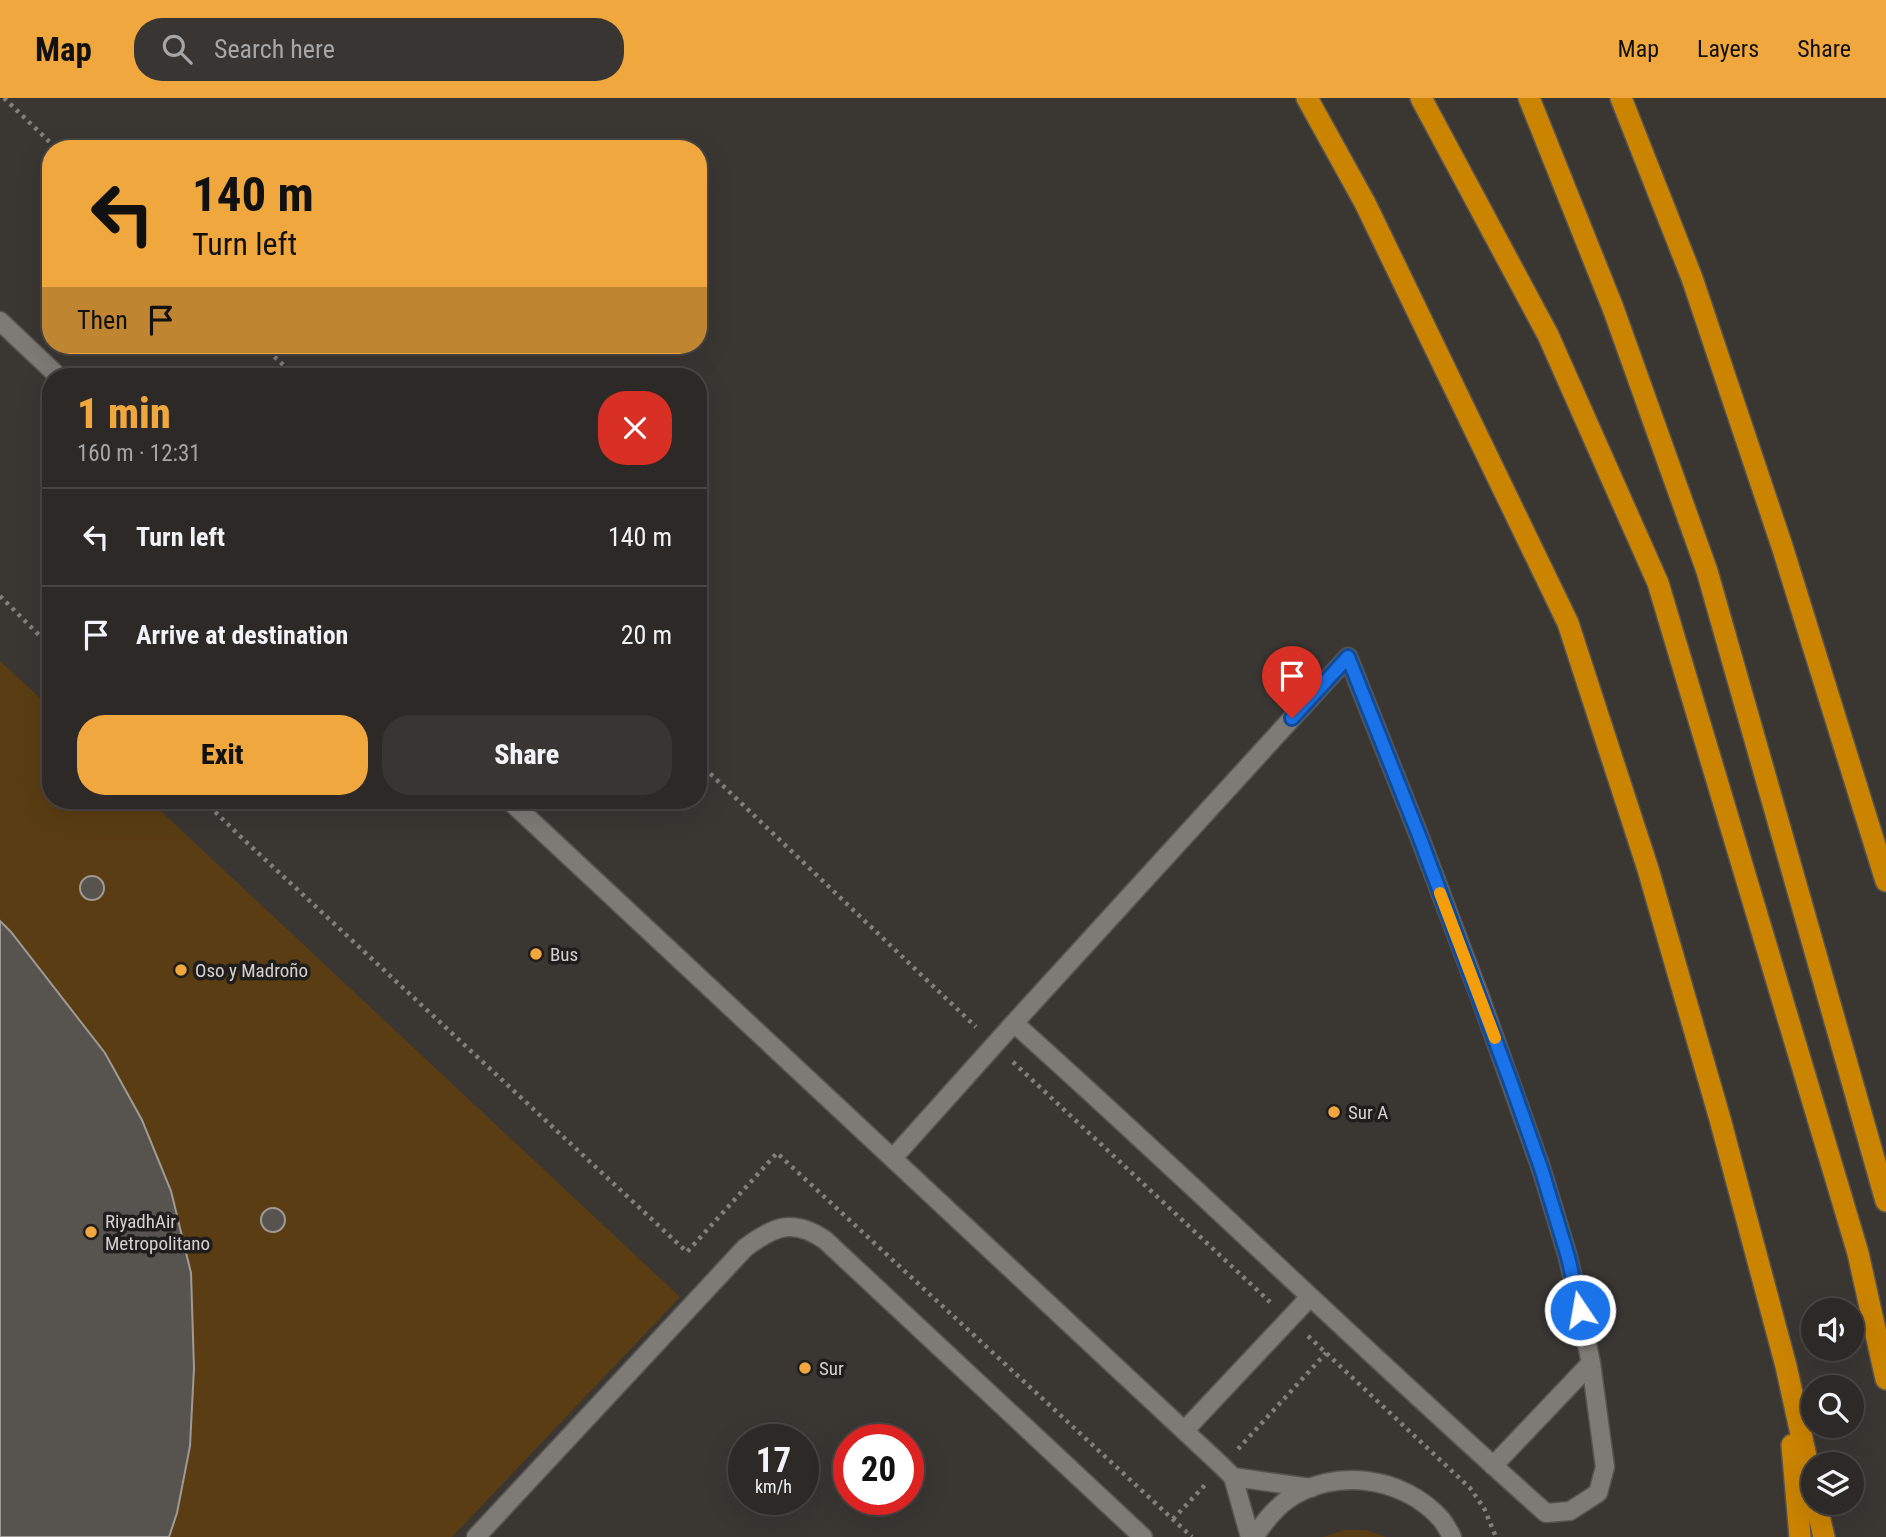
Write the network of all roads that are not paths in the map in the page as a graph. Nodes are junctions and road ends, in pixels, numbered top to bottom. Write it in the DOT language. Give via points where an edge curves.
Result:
graph roads {
  1 [pos="1307,98"];
  2 [pos="1421,98"];
  3 [pos="1529,98"];
  4 [pos="1621,98"];
  5 [pos="0,321"];
  6 [pos="50,368"];
  7 [pos="519,809"];
  8 [pos="1886,881"];
  9 [pos="1014,1023"];
  10 [pos="893,1158"];
  11 [pos="1886,1201"];
  12 [pos="1310,1297"];
  13 [pos="1591,1363"];
  14 [pos="1786,1366"];
  15 [pos="1886,1379"];
  16 [pos="1185,1430"];
  17 [pos="1805,1452"];
  18 [pos="1493,1466"];
  19 [pos="1228,1471"];
  20 [pos="1311,1488"];
  21 [pos="1819,1515"];
  22 [pos="476,1537"];
  23 [pos="1143,1537"];
  24 [pos="1252,1537"];
  25 [pos="1452,1537"];
  26 [pos="1800,1537"];
  27 [pos="1824,1537"];
  1 -- 14 [label="highway" via="1365,203 1568,623 1660,908"];
  2 -- 15 [label="highway" via="1548,335 1658,583 1858,1253"];
  3 -- 11 [label="highway" via="1613,308 1707,571"];
  4 -- 8 [label="highway" via="1692,278 1782,546"];
  5 -- 6 [label="street"];
  7 -- 10 [label="street"];
  9 -- 10 [label="street"];
  9 -- 12 [label="street"];
  9 -- 13 [label="street" via="1348,657 1541,1168 1568,1257"];
  10 -- 16 [label="street"];
  12 -- 16 [label="street"];
  12 -- 18 [label="street"];
  13 -- 18 [label="street"];
  13 -- 18 [label="street" via="1605,1467 1598,1493 1570,1511 1546,1514"];
  14 -- 17 [label="highway"];
  14 -- 26 [label="highway"];
  16 -- 19 [label="street"];
  19 -- 20 [label="street"];
  19 -- 24 [label="street"];
  20 -- 24 [label="street" via="1287,1500"];
  20 -- 25 [label="street" via="1345,1479 1381,1482 1414,1496 1441,1519"];
  21 -- 27 [label="highway"];
  22 -- 23 [label="street" via="745,1248 778,1227 812,1231 825,1240"];
}
